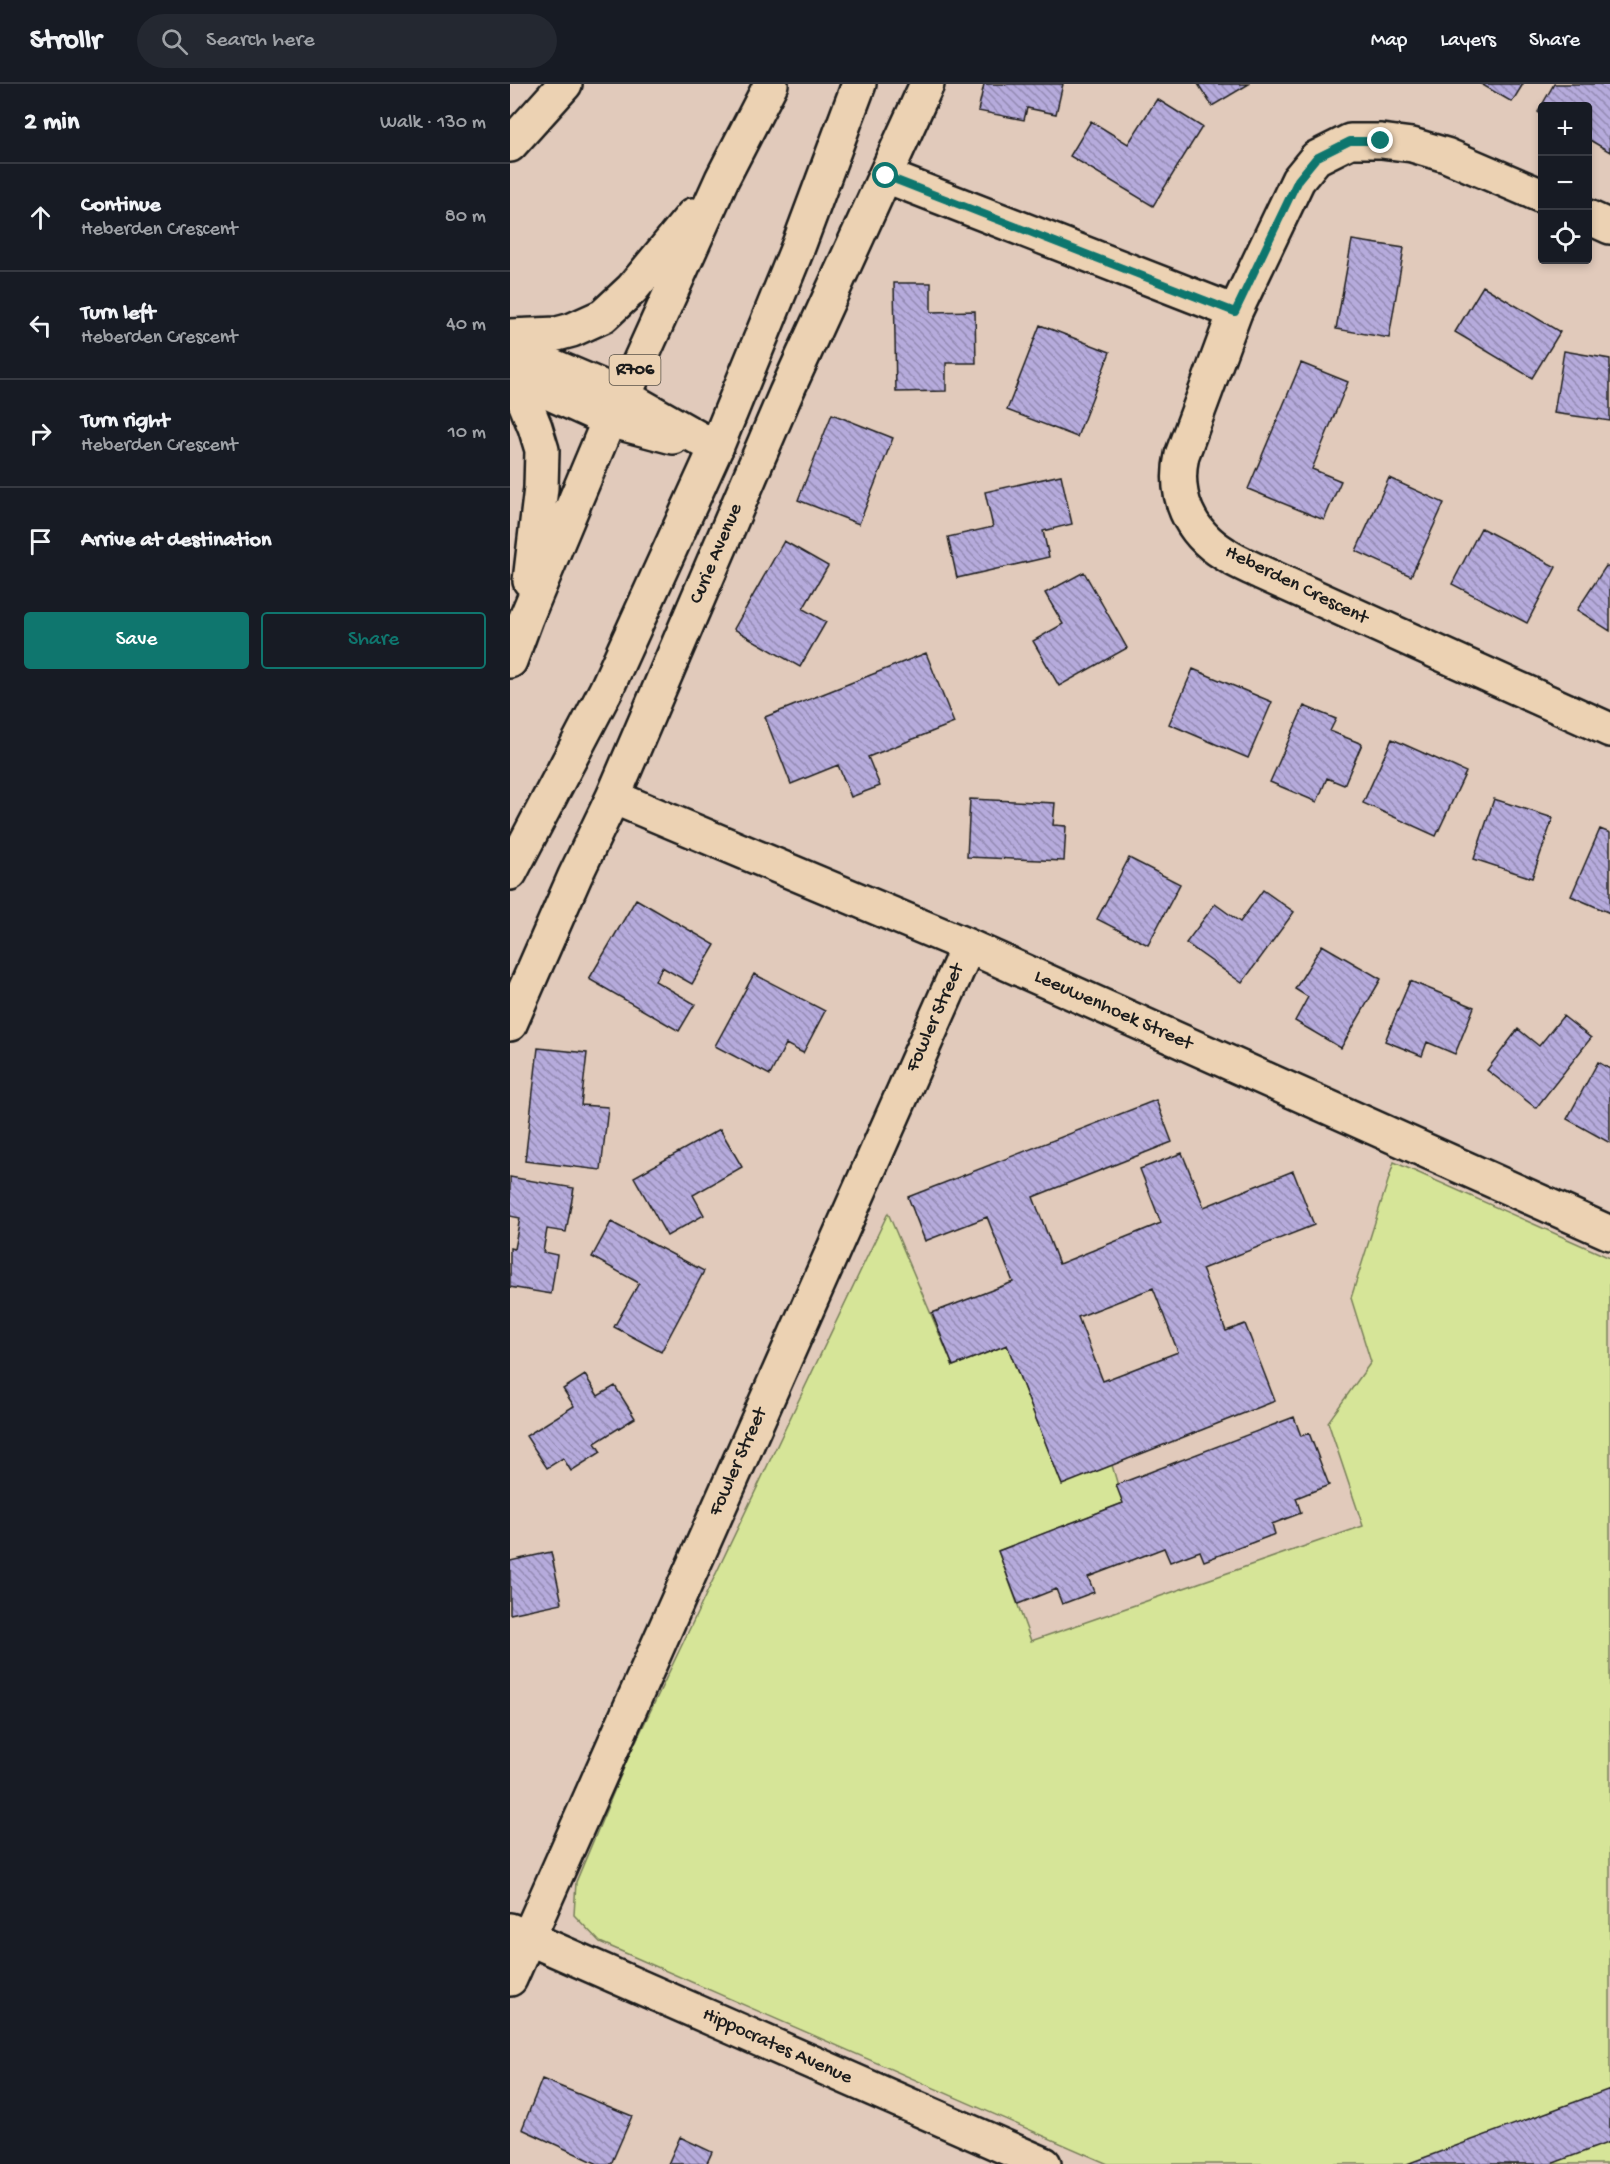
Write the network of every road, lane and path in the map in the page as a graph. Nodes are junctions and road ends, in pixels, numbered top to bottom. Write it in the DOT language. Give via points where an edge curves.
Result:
graph roads {
  1 [pos="565,84"];
  2 [pos="771,84"];
  3 [pos="859,84"];
  4 [pos="927,84"];
  5 [pos="510,145"];
  6 [pos="886,176"];
  7 [pos="722,180"];
  8 [pos="1538,194"];
  9 [pos="1592,219"];
  10 [pos="1610,227"];
  11 [pos="1235,312"];
  12 [pos="510,336"];
  13 [pos="510,348"];
  14 [pos="510,375"];
  15 [pos="510,382"];
  16 [pos="616,408"];
  17 [pos="716,448"];
  18 [pos="526,618"];
  19 [pos="510,661"];
  20 [pos="1610,730"];
  21 [pos="613,797"];
  22 [pos="510,873"];
  23 [pos="968,946"];
  24 [pos="510,1024"];
  25 [pos="1610,1233"];
  26 [pos="519,1934"];
  27 [pos="510,1979"];
  28 [pos="1044,2164"];
  1 -- 5 [label="street"];
  2 -- 7 [label="street, R706"];
  3 -- 17 [label="street"];
  4 -- 6 [label="street, Curie Avenue"];
  6 -- 11 [label="street"];
  6 -- 21 [label="street, Curie Avenue" via="786,393"];
  7 -- 12 [label="street" via="632,289 603,316 556,334"];
  7 -- 16 [label="street, R706"];
  8 -- 11 [label="street, Heberden Crescent" via="1446,155 1412,145 1350,141 1316,158 1298,180"];
  9 -- 10 [label="street"];
  11 -- 20 [label="street, Heberden Crescent" via="1180,463 1179,492 1193,525 1224,554 1262,573"];
  13 -- 16 [label="street"];
  14 -- 16 [label="street"];
  15 -- 18 [label="street" via="524,400 542,450"];
  16 -- 17 [label="street"];
  16 -- 18 [label="street, R706"];
  17 -- 22 [label="street" via="606,690"];
  18 -- 19 [label="street, R706"];
  21 -- 23 [label="street, Leeuwenhoek Street"];
  21 -- 24 [label="street, Curie Avenue"];
  23 -- 25 [label="street, Leeuwenhoek Street"];
  23 -- 26 [label="street, Fowler Street"];
  26 -- 27 [label="street, Fowler Street"];
  26 -- 28 [label="street, Hippocrates Avenue"];
}
